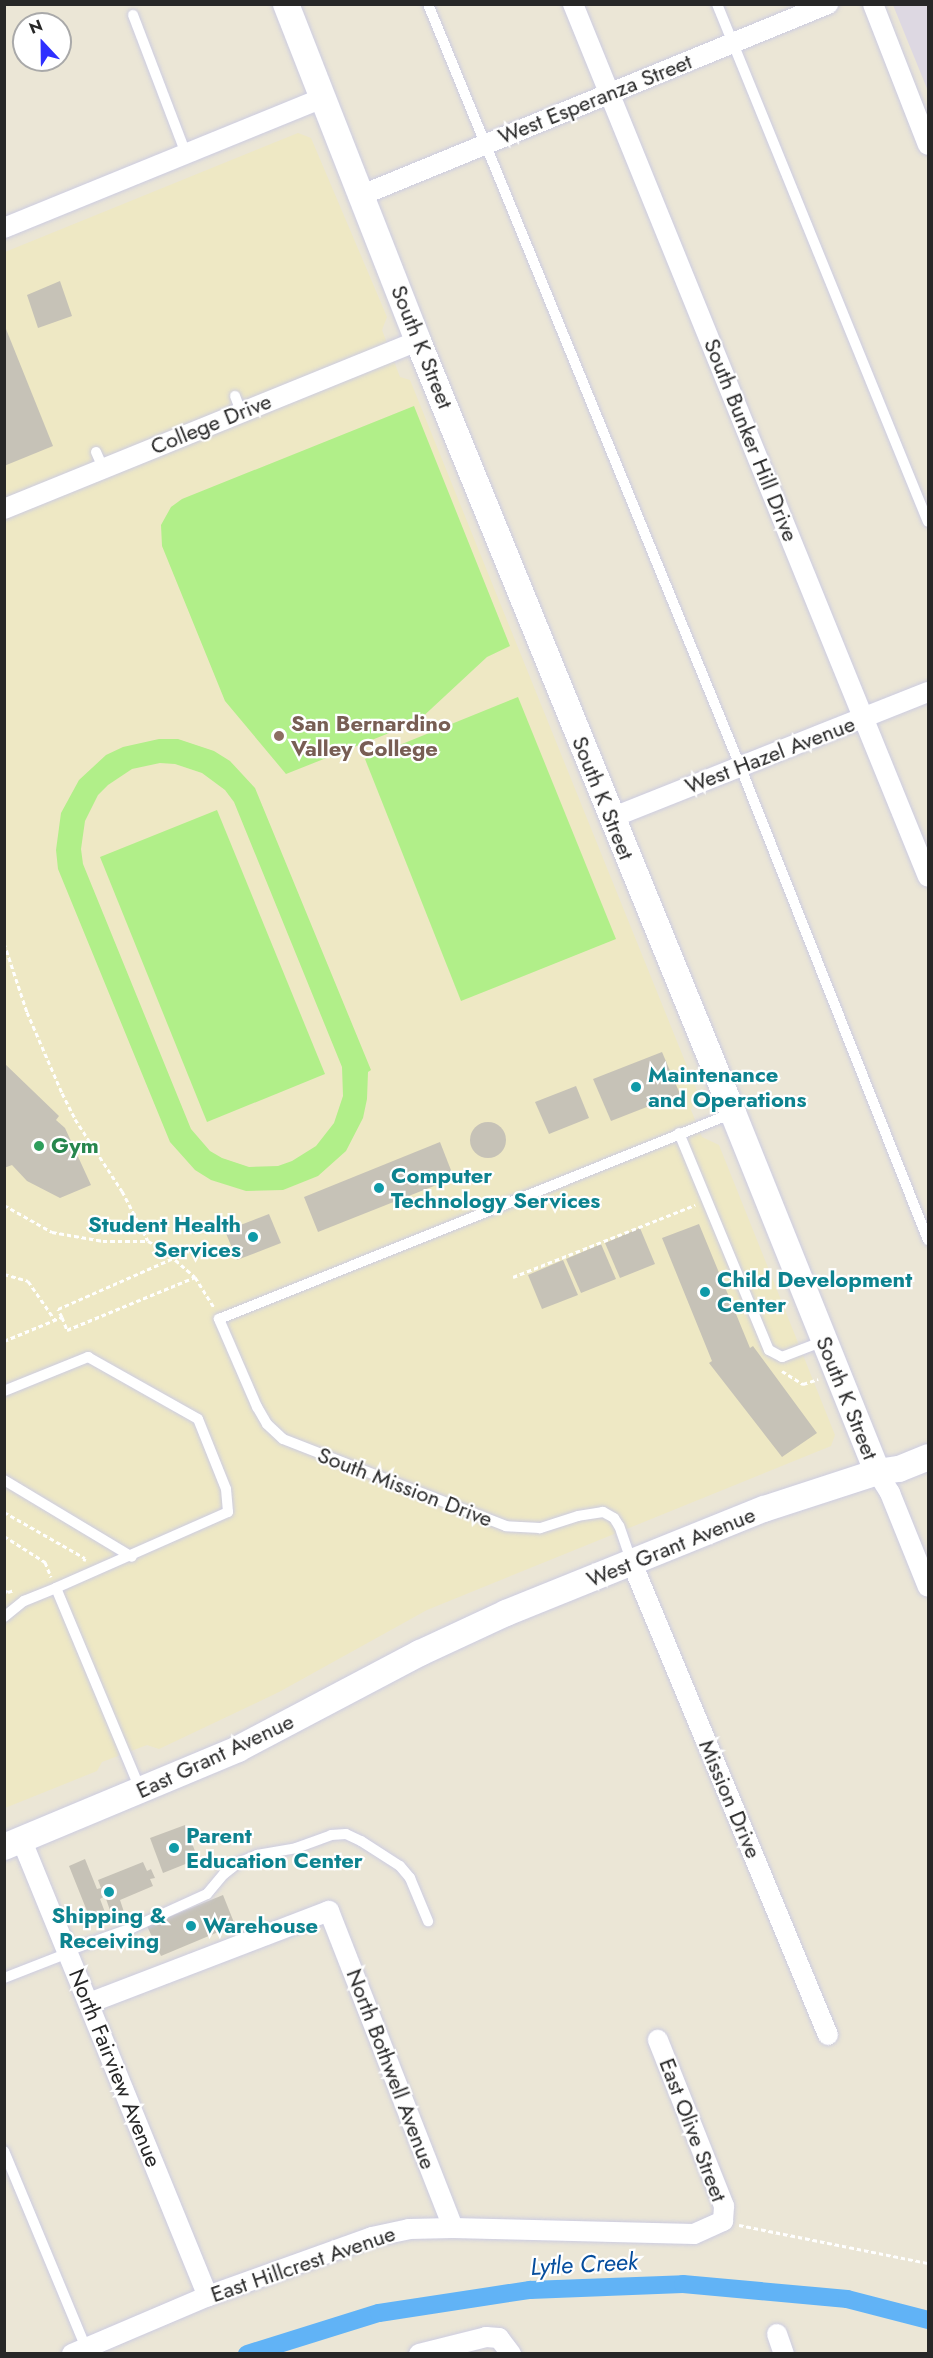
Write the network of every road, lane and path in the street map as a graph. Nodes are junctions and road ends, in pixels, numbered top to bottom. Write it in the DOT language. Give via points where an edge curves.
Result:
graph roads {
  1 [pos="286,4"];
  2 [pos="428,4"];
  3 [pos="573,4"];
  4 [pos="717,4"];
  5 [pos="828,4"];
  6 [pos="873,4"];
  7 [pos="133,15"];
  8 [pos="733,43"];
  9 [pos="609,94"];
  10 [pos="323,98"];
  11 [pos="484,144"];
  12 [pos="928,145"];
  13 [pos="186,154"];
  14 [pos="362,195"];
  15 [pos="4,228"];
  16 [pos="418,341"];
  17 [pos="4,508"];
  18 [pos="928,522"];
  19 [pos="928,692"];
  20 [pos="865,718"];
  21 [pos="740,766"];
  22 [pos="611,818"];
  23 [pos="928,877"];
  24 [pos="4,943"];
  25 [pos="733,1113"];
  26 [pos="679,1134"];
  27 [pos="4,1205"];
  28 [pos="699,1215"];
  29 [pos="928,1240"];
  30 [pos="148,1241"];
  31 [pos="176,1257"];
  32 [pos="4,1274"];
  33 [pos="195,1277"];
  34 [pos="513,1278"];
  35 [pos="62,1317"];
  36 [pos="219,1319"];
  37 [pos="55,1320"];
  38 [pos="825,1340"];
  39 [pos="4,1341"];
  40 [pos="777,1368"];
  41 [pos="818,1378"];
  42 [pos="4,1391"];
  43 [pos="928,1457"];
  44 [pos="877,1472"];
  45 [pos="4,1480"];
  46 [pos="4,1512"];
  47 [pos="4,1536"];
  48 [pos="132,1557"];
  49 [pos="632,1563"];
  50 [pos="75,1565"];
  51 [pos="58,1572"];
  52 [pos="50,1575"];
  53 [pos="39,1579"];
  54 [pos="928,1587"];
  55 [pos="18,1588"];
  56 [pos="56,1588"];
  57 [pos="4,1590"];
  58 [pos="4,1617"];
  59 [pos="420,1653"];
  60 [pos="141,1791"];
  61 [pos="13,1844"];
  62 [pos="428,1921"];
  63 [pos="68,1952"];
  64 [pos="4,1978"];
  65 [pos="89,2003"];
  66 [pos="828,2035"];
  67 [pos="658,2040"];
  68 [pos="4,2151"];
  69 [pos="723,2222"];
  70 [pos="453,2228"];
  71 [pos="928,2263"];
  72 [pos="208,2296"];
  73 [pos="777,2334"];
  74 [pos="79,2351"];
  75 [pos="419,2354"];
  76 [pos="511,2354"];
  77 [pos="784,2354"];
  1 -- 10 [label="street, South K Street"];
  2 -- 11 [label="lane"];
  3 -- 9 [label="street, South Bunker Hill Drive"];
  4 -- 8 [label="lane"];
  5 -- 8 [label="street, West Esperanza Street"];
  6 -- 12 [label="street"];
  7 -- 13 [label="lane"];
  8 -- 9 [label="street, West Esperanza Street"];
  8 -- 18 [label="lane"];
  9 -- 11 [label="street, West Esperanza Street"];
  9 -- 20 [label="street, South Bunker Hill Drive"];
  10 -- 13 [label="street"];
  10 -- 14 [label="street, South K Street"];
  11 -- 14 [label="street, West Esperanza Street"];
  11 -- 21 [label="lane"];
  13 -- 15 [label="street"];
  14 -- 16 [label="street, South K Street"];
  16 -- 17 [label="street, College Drive" via="238,404 100,460"];
  16 -- 22 [label="street, South K Street"];
  19 -- 20 [label="street, West Hazel Avenue"];
  20 -- 21 [label="street, West Hazel Avenue"];
  20 -- 23 [label="street, South Bunker Hill Drive"];
  21 -- 22 [label="street, West Hazel Avenue"];
  21 -- 29 [label="lane"];
  22 -- 25 [label="street, South K Street"];
  24 -- 30 [label="path" via="27,1012 62,1094"];
  25 -- 26 [label="lane"];
  25 -- 38 [label="street, South K Street"];
  26 -- 36 [label="lane"];
  26 -- 38 [label="lane" via="769,1350 782,1357"];
  27 -- 30 [label="path" via="52,1232 103,1240"];
  28 -- 34 [label="path" via="694,1204"];
  30 -- 31 [label="path"];
  31 -- 33 [label="path"];
  31 -- 35 [label="path" via="58,1309"];
  32 -- 37 [label="path" via="28,1281"];
  33 -- 35 [label="path" via="67,1330"];
  33 -- 36 [label="path"];
  35 -- 37 [label="path"];
  36 -- 49 [label="lane, South Mission Drive" via="257,1407 267,1425 283,1439 506,1526 540,1528 603,1512 619,1526"];
  37 -- 39 [label="path"];
  38 -- 44 [label="street, South K Street"];
  40 -- 41 [label="path" via="803,1384"];
  42 -- 48 [label="lane" via="88,1357 198,1419 226,1488 228,1512"];
  43 -- 44 [label="street, West Grant Avenue" via="899,1469"];
  44 -- 49 [label="street, West Grant Avenue" via="764,1509"];
  44 -- 54 [label="street, South K Street" via="890,1493"];
  45 -- 48 [label="lane"];
  46 -- 50 [label="path" via="85,1558"];
  47 -- 52 [label="path" via="45,1562"];
  48 -- 56 [label="lane"];
  49 -- 59 [label="street, West Grant Avenue" via="506,1613"];
  49 -- 66 [label="street, Mission Drive"];
  51 -- 52 [label="path"];
  52 -- 53 [label="path"];
  52 -- 56 [label="path"];
  55 -- 57 [label="path"];
  56 -- 58 [label="lane" via="24,1601"];
  56 -- 60 [label="lane"];
  59 -- 60 [label="street, East Grant Avenue" via="256,1740"];
  60 -- 61 [label="street, East Grant Avenue"];
  61 -- 63 [label="street, North Fairview Avenue"];
  62 -- 63 [label="lane" via="410,1878 400,1866 346,1834 331,1835 296,1848 257,1854 224,1874 207,1894"];
  63 -- 64 [label="lane"];
  63 -- 65 [label="street, North Fairview Avenue"];
  65 -- 70 [label="street, North Bothwell Avenue" via="329,1911"];
  65 -- 72 [label="street, North Fairview Avenue"];
  67 -- 69 [label="street, East Olive Street" via="723,2206"];
  68 -- 74 [label="lane"];
  69 -- 70 [label="street, East Hillcrest Avenue" via="694,2234"];
  69 -- 71 [label="path"];
  70 -- 72 [label="street, East Hillcrest Avenue" via="409,2229 372,2237"];
  72 -- 74 [label="street, East Hillcrest Avenue"];
  73 -- 77 [label="street"];
  75 -- 76 [label="street" via="486,2337 499,2338"];
}
